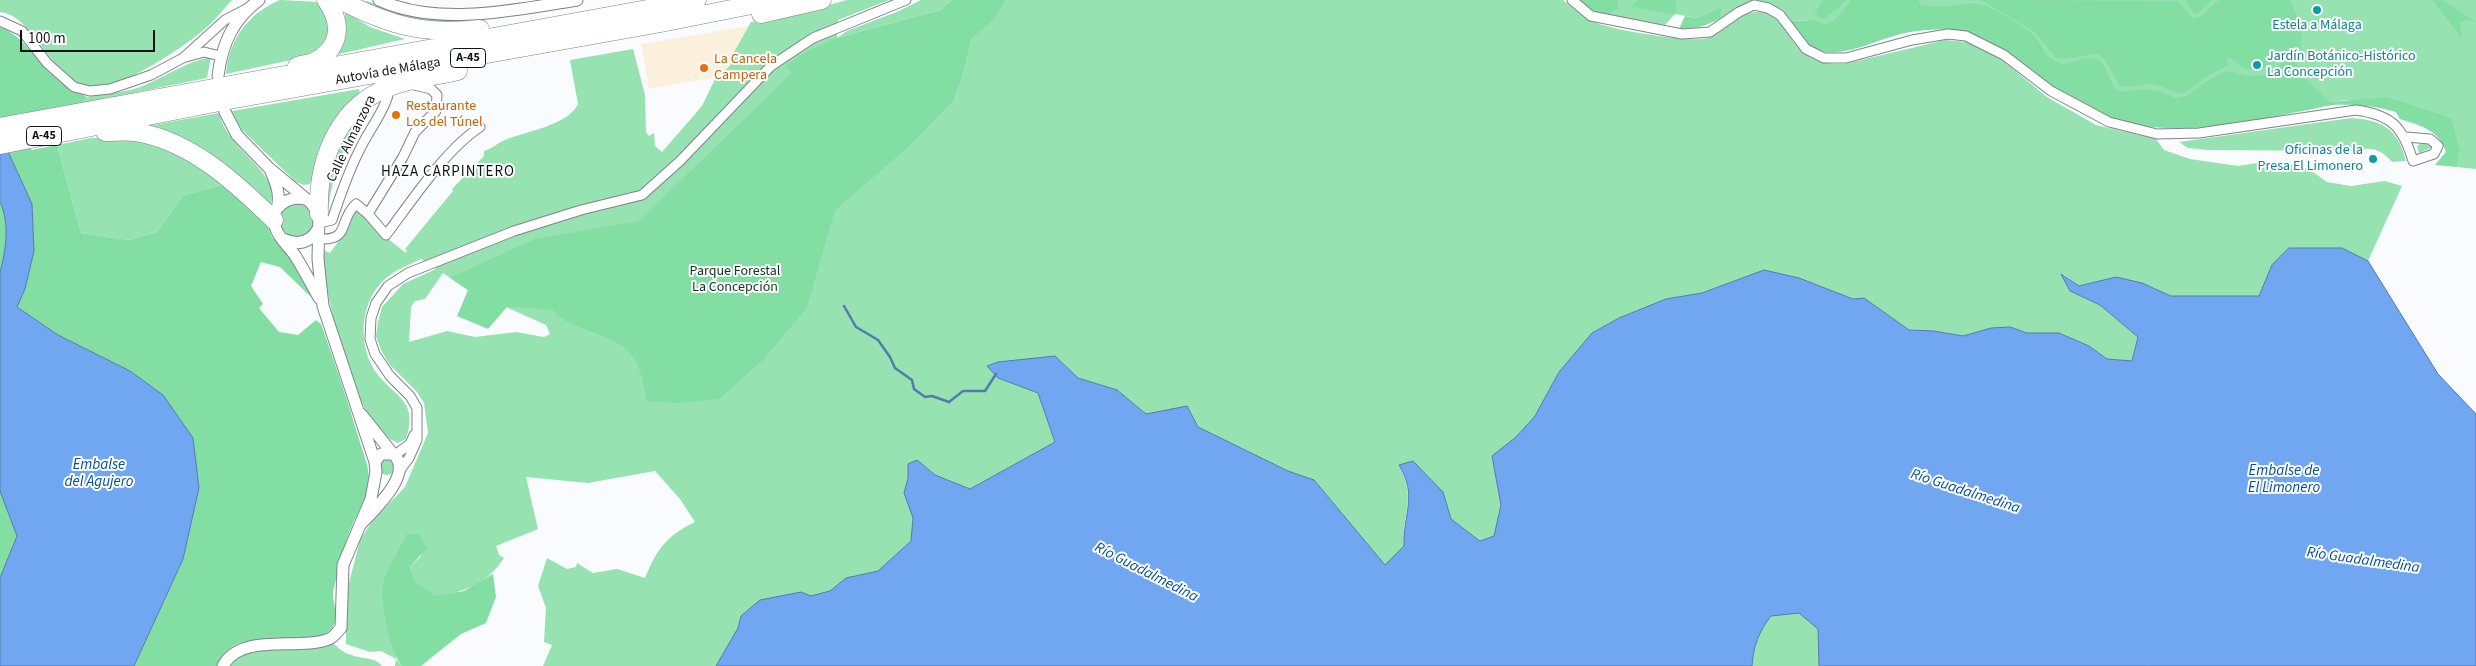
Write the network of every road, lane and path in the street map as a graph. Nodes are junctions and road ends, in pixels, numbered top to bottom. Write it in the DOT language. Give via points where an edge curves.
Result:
graph roads {
  1 [pos="259,0"];
  2 [pos="326,0"];
  3 [pos="340,0"];
  4 [pos="378,0"];
  5 [pos="577,0"];
  6 [pos="697,0"];
  7 [pos="777,0"];
  8 [pos="822,0"];
  9 [pos="906,0"];
  10 [pos="1572,0"];
  11 [pos="246,9"];
  12 [pos="0,22"];
  13 [pos="510,34"];
  14 [pos="220,56"];
  15 [pos="183,58"];
  16 [pos="218,76"];
  17 [pos="268,80"];
  18 [pos="411,81"];
  19 [pos="390,87"];
  20 [pos="225,112"];
  21 [pos="86,125"];
  22 [pos="0,127"];
  23 [pos="480,127"];
  24 [pos="2406,138"];
  25 [pos="0,145"];
  26 [pos="269,168"];
  27 [pos="306,199"];
  28 [pos="368,214"];
  29 [pos="275,215"];
  30 [pos="319,226"];
  31 [pos="283,239"];
  32 [pos="323,306"];
  33 [pos="357,408"];
  34 [pos="418,425"];
  35 [pos="394,454"];
  36 [pos="376,467"];
  37 [pos="398,473"];
  38 [pos="361,524"];
  39 [pos="223,666"];
  1 -- 11 [label="street"];
  2 -- 17 [label="highway" via="335,12 338,29 328,52"];
  3 -- 13 [label="highway" via="397,25 424,31 481,29"];
  4 -- 5 [label="street" via="425,13 492,13"];
  6 -- 13 [label="highway, Autovía de Málaga / A-45"];
  7 -- 21 [label="highway, Autovía de Málaga / A-45"];
  8 -- 18 [label="highway"];
  9 -- 34 [label="street" via="813,38 771,66 680,161 642,194 514,230 408,273 388,286 376,302 370,339 375,354 417,408"];
  10 -- 24 [label="street" via="1591,16 1682,34 1710,32 1754,5 1768,8 1780,16 1806,49 1824,58 1846,58 1948,34 1966,36 2004,55 2051,91 2109,122 2157,134 2199,133 2356,110 2375,112 2388,119"];
  11 -- 14 [label="street" via="228,33"];
  11 -- 15 [label="street" via="225,20"];
  12 -- 15 [label="street" via="22,31 46,63 74,87 90,92 151,75"];
  13 -- 17 [label="highway, Autovía de Málaga / A-45"];
  14 -- 15 [label="street" via="204,52"];
  14 -- 16 [label="street"];
  17 -- 21 [label="highway, Autovía de Málaga / A-45"];
  18 -- 19 [label="highway"];
  18 -- 28 [label="street" via="414,85 432,89 437,95 436,111 415,132"];
  19 -- 30 [label="street, Calle Almanzora" via="388,100 360,148 343,186 332,220"];
  19 -- 30 [label="highway" via="361,104 336,133 322,170 318,193"];
  20 -- 26 [label="street" via="237,135"];
  21 -- 22 [label="highway, Autovía de Málaga / A-45"];
  21 -- 25 [label="highway, Autovía de Málaga / A-45"];
  21 -- 29 [label="highway" via="155,136 207,162"];
  23 -- 28 [label="street" via="439,166 386,235"];
  26 -- 27 [label="street"];
  26 -- 29 [label="street" via="278,187"];
  27 -- 29 [label="street" via="286,200"];
  27 -- 30 [label="street" via="316,208"];
  28 -- 30 [label="street" via="356,204 351,208 339,236 333,240"];
  29 -- 31 [label="street" via="275,227"];
  30 -- 31 [label="street" via="314,235 303,243"];
  30 -- 32 [label="street"];
  31 -- 32 [label="street" via="311,281"];
  32 -- 33 [label="street"];
  33 -- 35 [label="street"];
  33 -- 36 [label="street"];
  34 -- 35 [label="street" via="410,444"];
  34 -- 37 [label="street" via="417,440"];
  35 -- 36 [label="street" via="381,454"];
  35 -- 37 [label="street" via="400,462"];
  36 -- 37 [label="street" via="386,479"];
  36 -- 38 [label="street" via="371,499"];
  37 -- 38 [label="street" via="393,488"];
  38 -- 39 [label="street" via="343,565 341,628 333,636 309,643 254,646 227,657"];
}
